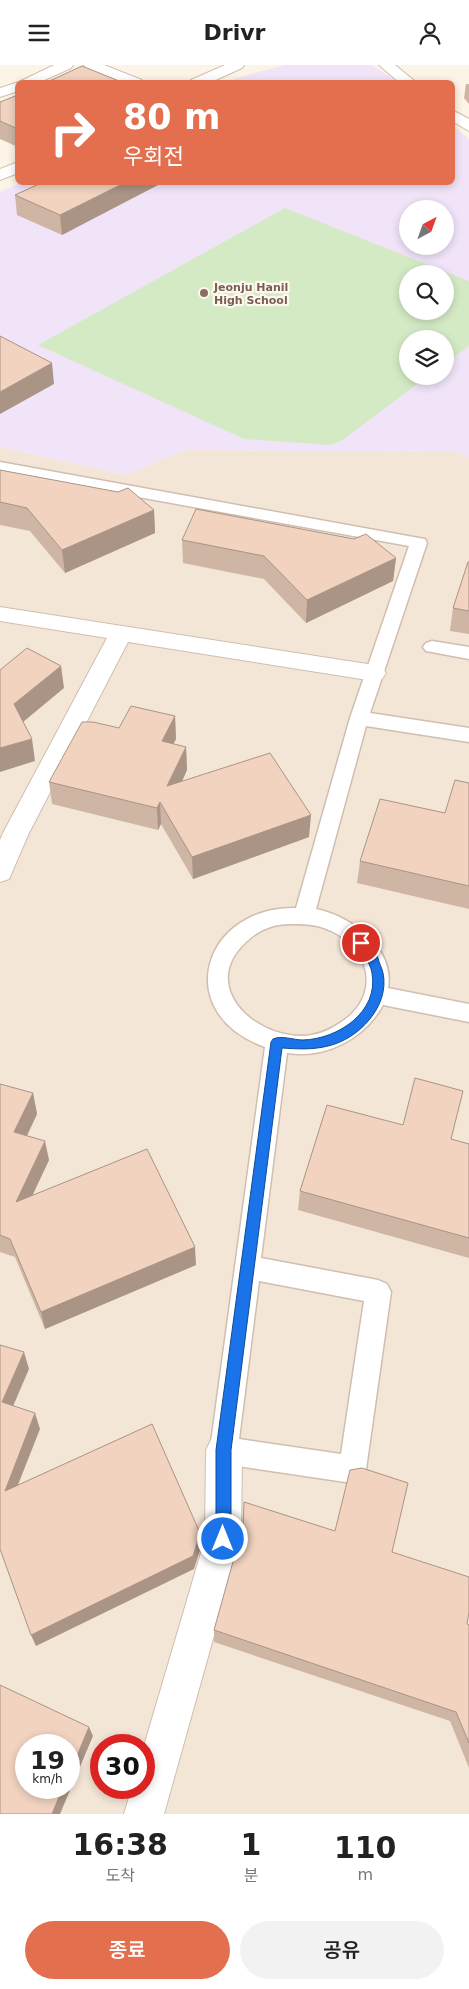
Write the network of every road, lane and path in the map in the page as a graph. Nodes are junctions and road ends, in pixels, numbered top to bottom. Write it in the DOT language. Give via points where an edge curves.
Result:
graph roads {
  1 [pos="66,65"];
  2 [pos="91,65"];
  3 [pos="237,65"];
  4 [pos="386,65"];
  5 [pos="32,80"];
  6 [pos="129,80"];
  7 [pos="203,80"];
  8 [pos="406,80"];
  9 [pos="15,87"];
  10 [pos="0,93"];
  11 [pos="455,115"];
  12 [pos="469,126"];
  13 [pos="15,168"];
  14 [pos="0,175"];
  15 [pos="0,467"];
  16 [pos="0,614"];
  17 [pos="121,633"];
  18 [pos="432,647"];
  19 [pos="469,653"];
  20 [pos="374,673"];
  21 [pos="359,718"];
  22 [pos="469,735"];
  23 [pos="0,873"];
  24 [pos="304,915"];
  25 [pos="377,995"];
  26 [pos="469,1013"];
  27 [pos="277,1042"];
  28 [pos="247,1267"];
  29 [pos="224,1450"];
  30 [pos="144,1814"];
  1 -- 5 [label="street"];
  2 -- 6 [label="street"];
  3 -- 7 [label="street"];
  4 -- 8 [label="street"];
  9 -- 10 [label="street"];
  11 -- 12 [label="street"];
  13 -- 14 [label="street"];
  15 -- 20 [label="lane" via="419,543"];
  16 -- 17 [label="street"];
  17 -- 20 [label="street"];
  17 -- 23 [label="street" via="16,833"];
  18 -- 19 [label="lane"];
  20 -- 21 [label="lane"];
  21 -- 22 [label="lane"];
  21 -- 24 [label="lane"];
  24 -- 25 [label="lane" via="330,921 353,934 369,952 378,973"];
  24 -- 27 [label="lane" via="277,917 252,925 233,939 220,959 217,979 222,999 233,1018 253,1033"];
  25 -- 26 [label="lane"];
  25 -- 27 [label="lane" via="367,1015 351,1030 329,1041 303,1045"];
  27 -- 28 [label="lane"];
  28 -- 29 [label="lane"];
  28 -- 29 [label="lane" via="378,1292 352,1469"];
  29 -- 30 [label="street" via="223,1539"];
}
